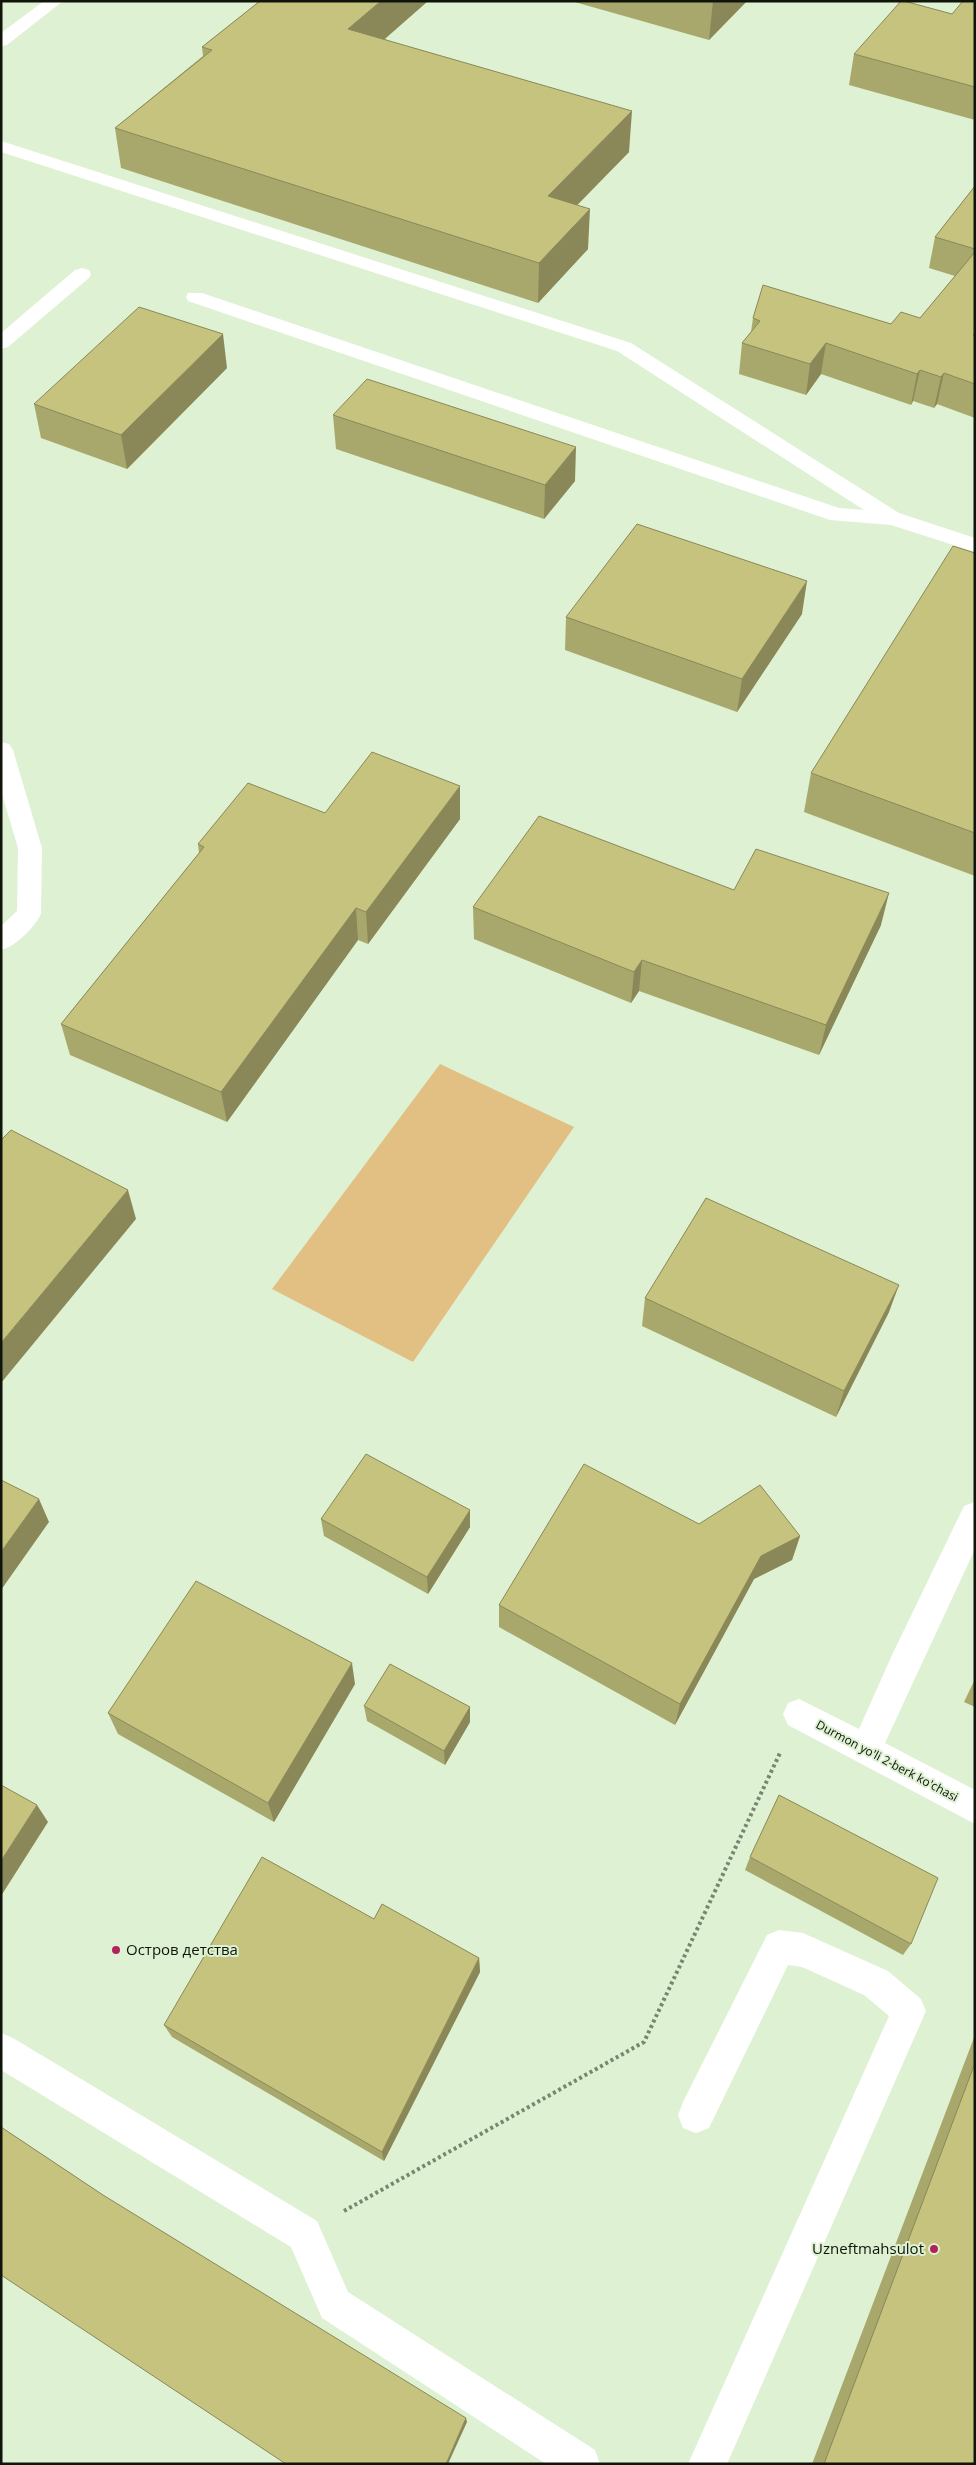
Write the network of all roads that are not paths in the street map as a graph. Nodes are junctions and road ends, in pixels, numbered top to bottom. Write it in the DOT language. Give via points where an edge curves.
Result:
graph roads {
  1 [pos="56,1"];
  2 [pos="1,41"];
  3 [pos="1,146"];
  4 [pos="82,274"];
  5 [pos="195,297"];
  6 [pos="1,343"];
  7 [pos="892,518"];
  8 [pos="975,545"];
  9 [pos="1,750"];
  10 [pos="1,941"];
  11 [pos="975,1516"];
  12 [pos="798,1714"];
  13 [pos="866,1750"];
  14 [pos="975,1808"];
  15 [pos="1,2050"];
  16 [pos="696,2115"];
  17 [pos="580,2464"];
  18 [pos="707,2464"];
  1 -- 2 [label="lane"];
  3 -- 7 [label="lane" via="624,347"];
  4 -- 6 [label="lane"];
  5 -- 7 [label="lane" via="837,515"];
  7 -- 8 [label="lane"];
  9 -- 10 [label="lane" via="30,848 29,914"];
  11 -- 13 [label="lane"];
  12 -- 13 [label="lane, Durmon yo'li 2-berk ko'chasi"];
  13 -- 14 [label="lane, Durmon yo'li 2-berk ko'chasi"];
  15 -- 17 [label="lane" via="304,2234 335,2305"];
  16 -- 18 [label="lane" via="779,1947 803,1950 876,1984 909,2011"];
}
